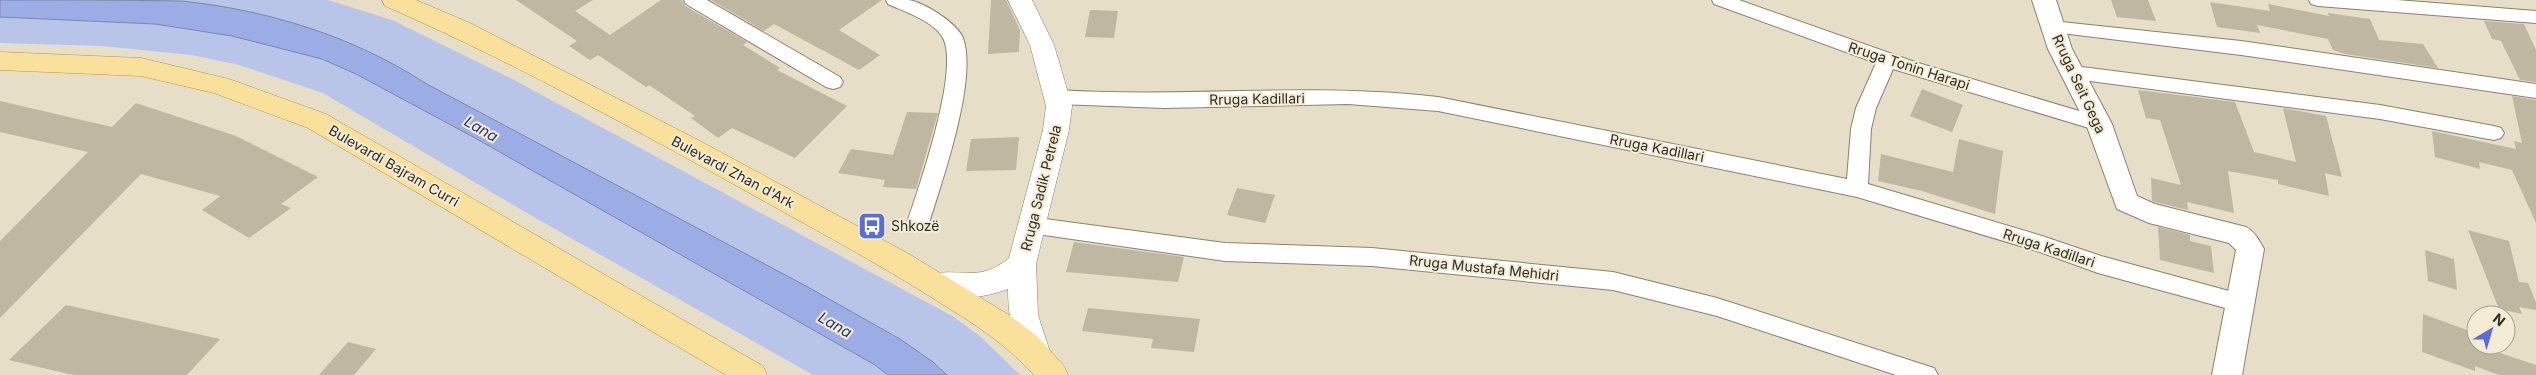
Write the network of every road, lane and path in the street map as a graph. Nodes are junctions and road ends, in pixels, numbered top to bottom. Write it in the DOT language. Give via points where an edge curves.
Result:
graph roads {
  1 [pos="394,0"];
  2 [pos="693,0"];
  3 [pos="896,0"];
  4 [pos="1020,0"];
  5 [pos="1721,0"];
  6 [pos="2044,0"];
  7 [pos="2318,0"];
  8 [pos="2536,17"];
  9 [pos="2052,27"];
  10 [pos="1887,60"];
  11 [pos="0,61"];
  12 [pos="2074,73"];
  13 [pos="833,82"];
  14 [pos="2536,91"];
  15 [pos="1058,97"];
  16 [pos="2099,124"];
  17 [pos="2494,133"];
  18 [pos="1857,189"];
  19 [pos="918,223"];
  20 [pos="1030,225"];
  21 [pos="1022,264"];
  22 [pos="934,284"];
  23 [pos="2240,304"];
  24 [pos="1044,365"];
  25 [pos="752,375"];
  26 [pos="1926,375"];
  27 [pos="2226,375"];
  1 -- 22 [label="main road, Bulevardi Zhan d'Ark" via="461,29 673,139"];
  2 -- 13 [label="street"];
  3 -- 19 [label="street" via="947,28 958,50 949,119"];
  4 -- 15 [label="main road, Rruga Sadik Petrela" via="1042,45"];
  5 -- 10 [label="street, Rruga Tonin Harapi"];
  6 -- 9 [label="street, Rruga Seit Gega"];
  7 -- 8 [label="street"];
  9 -- 12 [label="street, Rruga Seit Gega"];
  9 -- 14 [label="street" via="2241,48"];
  10 -- 16 [label="street, Rruga Tonin Harapi"];
  10 -- 18 [label="street" via="1864,115"];
  11 -- 25 [label="main road, Bulevardi Bajram Curri" via="141,67 220,85 317,121"];
  12 -- 16 [label="street, Rruga Seit Gega"];
  12 -- 17 [label="street" via="2380,112"];
  15 -- 18 [label="street, Rruga Kadillari" via="1154,101 1253,97 1407,100"];
  15 -- 20 [label="main road, Rruga Sadik Petrela" via="1056,130"];
  16 -- 23 [label="street, Rruga Seit Gega" via="2121,193 2131,206 2228,231 2243,238 2250,254"];
  18 -- 23 [label="street, Rruga Kadillari" via="2098,264"];
  20 -- 21 [label="main road, Rruga Sadik Petrela"];
  20 -- 26 [label="street, Rruga Mustafa Mehidri" via="1225,252 1372,257 1613,281 1717,307"];
  21 -- 22 [label="main road, Rruga Sadik Petrela" via="1004,279 987,285"];
  21 -- 24 [label="main road, Rruga Sadik Petrela" via="1022,315"];
  22 -- 24 [label="main road, Bulevardi Zhan d'Ark" via="998,324"];
  23 -- 27 [label="street, Rruga Seit Gega"];
}
